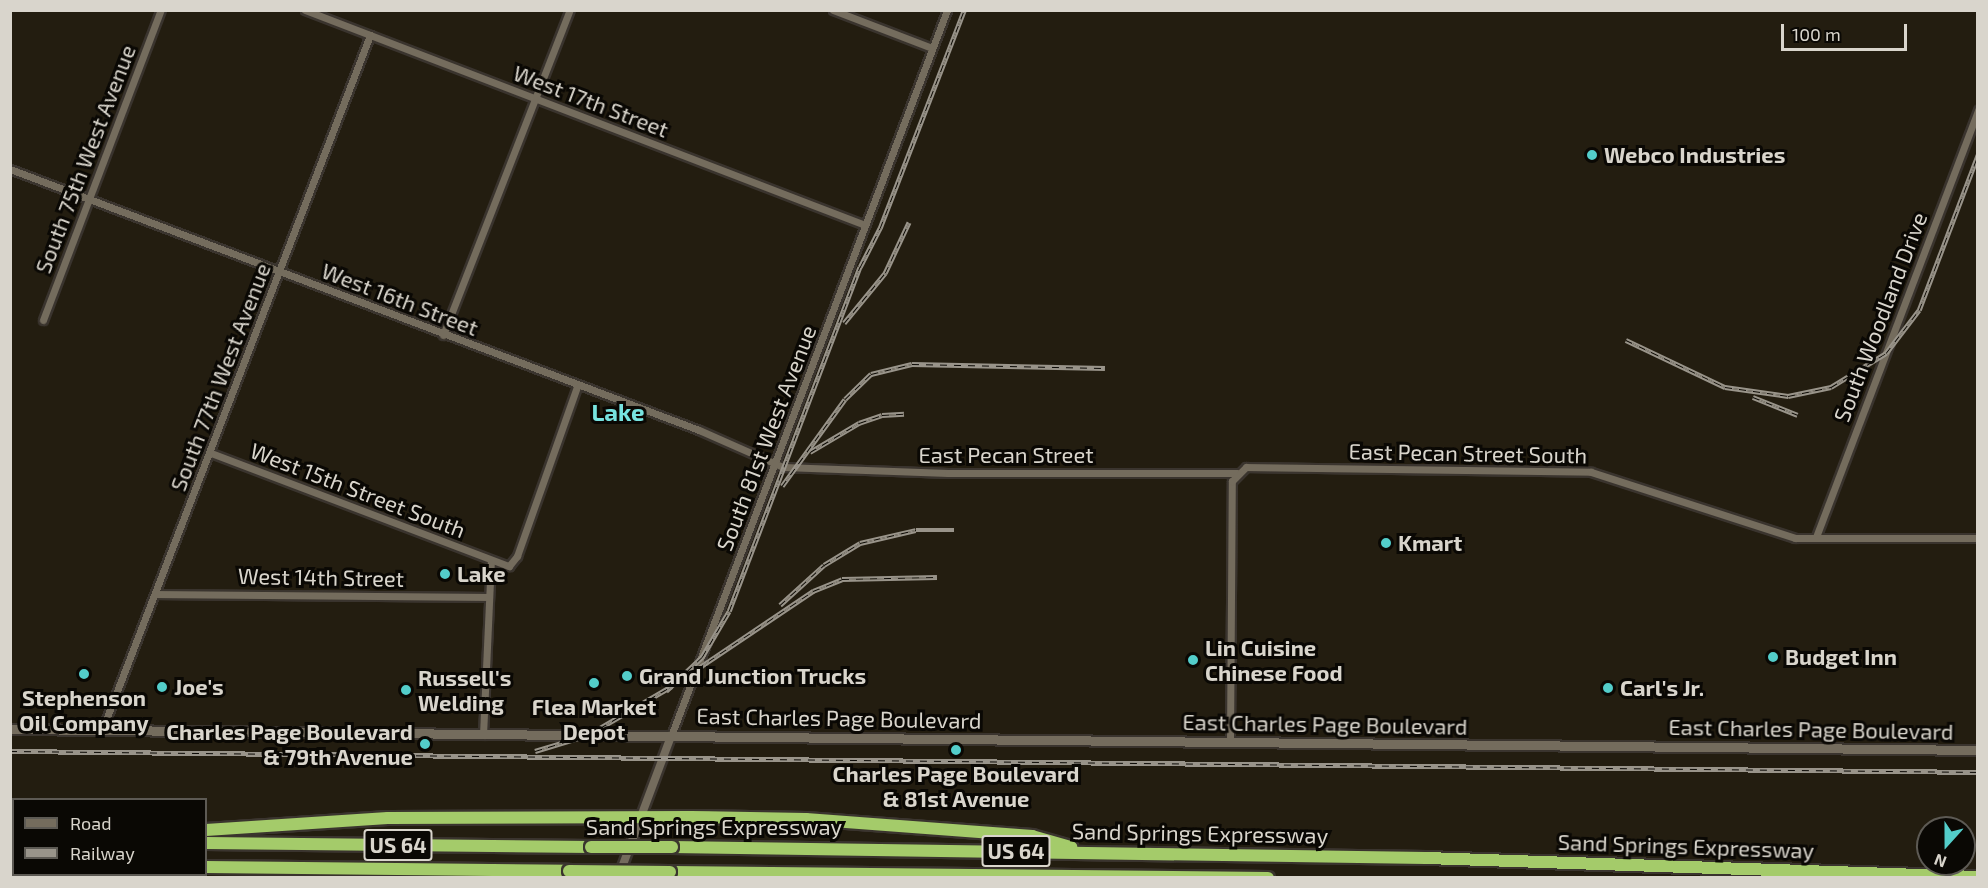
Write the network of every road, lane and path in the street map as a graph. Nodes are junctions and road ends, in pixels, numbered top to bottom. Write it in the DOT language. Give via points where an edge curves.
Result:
graph roads {
  1 [pos="161,10"];
  2 [pos="305,10"];
  3 [pos="570,10"];
  4 [pos="833,10"];
  5 [pos="947,10"];
  6 [pos="370,35"];
  7 [pos="933,48"];
  8 [pos="535,98"];
  9 [pos="1977,110"];
  10 [pos="10,169"];
  11 [pos="90,200"];
  12 [pos="864,225"];
  13 [pos="278,272"];
  14 [pos="43,320"];
  15 [pos="443,335"];
  16 [pos="577,387"];
  17 [pos="211,453"];
  18 [pos="776,462"];
  19 [pos="1238,473"];
  20 [pos="1816,537"];
  21 [pos="1977,538"];
  22 [pos="491,562"];
  23 [pos="155,594"];
  24 [pos="487,597"];
  25 [pos="10,729"];
  26 [pos="102,730"];
  27 [pos="483,735"];
  28 [pos="671,736"];
  29 [pos="1230,742"];
  30 [pos="1977,750"];
  31 [pos="642,817"];
  32 [pos="207,830"];
  33 [pos="207,843"];
  34 [pos="1087,852"];
  35 [pos="207,867"];
  36 [pos="1122,877"];
  37 [pos="618,878"];
  38 [pos="1268,878"];
  39 [pos="1977,878"];
  1 -- 11 [label="street, South 75th West Avenue"];
  2 -- 6 [label="street, West 17th Street"];
  3 -- 8 [label="street"];
  4 -- 7 [label="street"];
  5 -- 7 [label="street, South 81st West Avenue"];
  6 -- 8 [label="street, West 17th Street"];
  6 -- 13 [label="street, South 77th West Avenue"];
  7 -- 12 [label="street, South 81st West Avenue"];
  8 -- 12 [label="street, West 17th Street"];
  8 -- 15 [label="street"];
  9 -- 20 [label="street, South Woodland Drive"];
  10 -- 11 [label="street, West 16th Street"];
  11 -- 13 [label="street, West 16th Street"];
  11 -- 14 [label="street, South 75th West Avenue"];
  12 -- 18 [label="street, South 81st West Avenue"];
  13 -- 15 [label="street, West 16th Street"];
  13 -- 17 [label="street, South 77th West Avenue"];
  15 -- 16 [label="street, West 16th Street"];
  16 -- 18 [label="street, West 16th Street"];
  16 -- 22 [label="street" via="517,556 508,566"];
  17 -- 22 [label="street, West 15th Street South"];
  17 -- 23 [label="street, South 77th West Avenue"];
  18 -- 19 [label="street, East Pecan Street" via="793,469 901,472"];
  18 -- 28 [label="street, South 81st West Avenue"];
  19 -- 20 [label="street, East Pecan Street South" via="1246,467 1591,472 1795,538"];
  19 -- 29 [label="street" via="1232,491"];
  20 -- 21 [label="street, East Pecan Street South"];
  22 -- 24 [label="street"];
  23 -- 24 [label="street, West 14th Street"];
  23 -- 26 [label="street, South 77th West Avenue"];
  24 -- 27 [label="street"];
  25 -- 26 [label="main road, East Charles Page Boulevard"];
  26 -- 27 [label="main road, East Charles Page Boulevard"];
  27 -- 28 [label="main road, East Charles Page Boulevard"];
  28 -- 29 [label="main road, East Charles Page Boulevard"];
  28 -- 31 [label="street, South 81st West Avenue"];
  29 -- 30 [label="main road, East Charles Page Boulevard"];
  31 -- 32 [label="highway" via="388,818"];
  31 -- 34 [label="highway" via="806,819 912,826 1032,836"];
  31 -- 37 [label="street, South 81st West Avenue"];
  33 -- 34 [label="highway, Sand Springs Expressway / US 64, bridge"];
  34 -- 39 [label="highway, Sand Springs Expressway / US 64" via="1426,858"];
  35 -- 36 [label="highway, Sand Springs Expressway / US 64, bridge"];
  36 -- 38 [label="highway, Sand Springs Expressway / US 64"];
}
